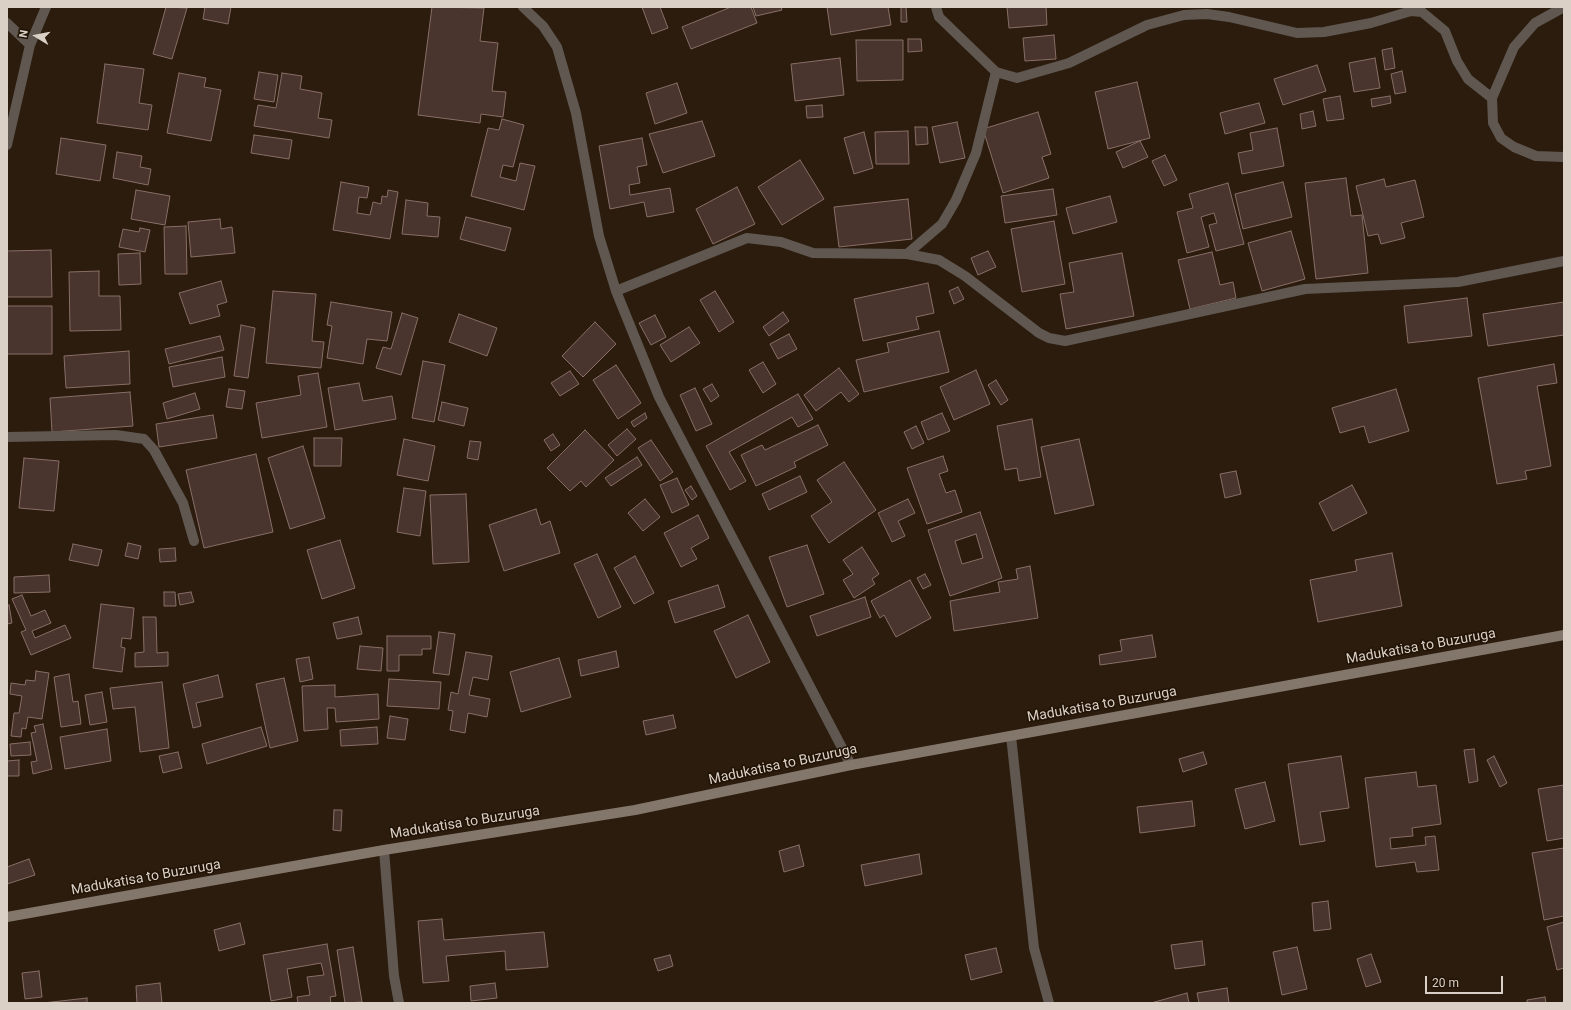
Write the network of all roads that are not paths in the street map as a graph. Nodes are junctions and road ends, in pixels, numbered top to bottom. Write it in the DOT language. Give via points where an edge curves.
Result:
graph roads {
  1 [pos="46,7"];
  2 [pos="523,7"];
  3 [pos="936,7"];
  4 [pos="1564,7"];
  5 [pos="7,22"];
  6 [pos="30,45"];
  7 [pos="996,72"];
  8 [pos="1492,98"];
  9 [pos="7,145"];
  10 [pos="1564,158"];
  11 [pos="907,254"];
  12 [pos="1564,260"];
  13 [pos="616,290"];
  14 [pos="7,437"];
  15 [pos="194,541"];
  16 [pos="1564,635"];
  17 [pos="1011,736"];
  18 [pos="851,765"];
  19 [pos="384,850"];
  20 [pos="7,918"];
  21 [pos="399,1003"];
  22 [pos="1049,1003"];
  1 -- 6 [label="street"];
  2 -- 13 [label="street" via="542,26 557,47 562,62 576,112 599,236"];
  3 -- 7 [label="street" via="939,17"];
  4 -- 8 [label="street" via="1535,23 1514,47"];
  5 -- 6 [label="street"];
  6 -- 9 [label="street"];
  7 -- 8 [label="street" via="1017,78 1069,63 1147,25 1184,15 1207,14 1229,17 1297,33 1324,32 1371,23 1411,11 1422,12 1445,31 1457,61 1468,79"];
  7 -- 11 [label="street" via="976,153 956,200 942,224"];
  8 -- 10 [label="street" via="1492,123 1501,138 1514,147 1536,156"];
  11 -- 12 [label="street" via="939,260 965,276 1039,333 1065,341 1305,289 1458,282"];
  11 -- 13 [label="street" via="813,253 781,242 747,238"];
  13 -- 18 [label="street" via="659,397"];
  14 -- 15 [label="street" via="116,435 144,439 154,450 183,503"];
  16 -- 17 [label="main road, Madukatisa to Buzuruga"];
  17 -- 18 [label="main road, Madukatisa to Buzuruga"];
  17 -- 22 [label="street" via="1034,948"];
  18 -- 19 [label="main road, Madukatisa to Buzuruga" via="635,810"];
  19 -- 20 [label="main road, Madukatisa to Buzuruga"];
  19 -- 21 [label="street" via="394,976"];
}
